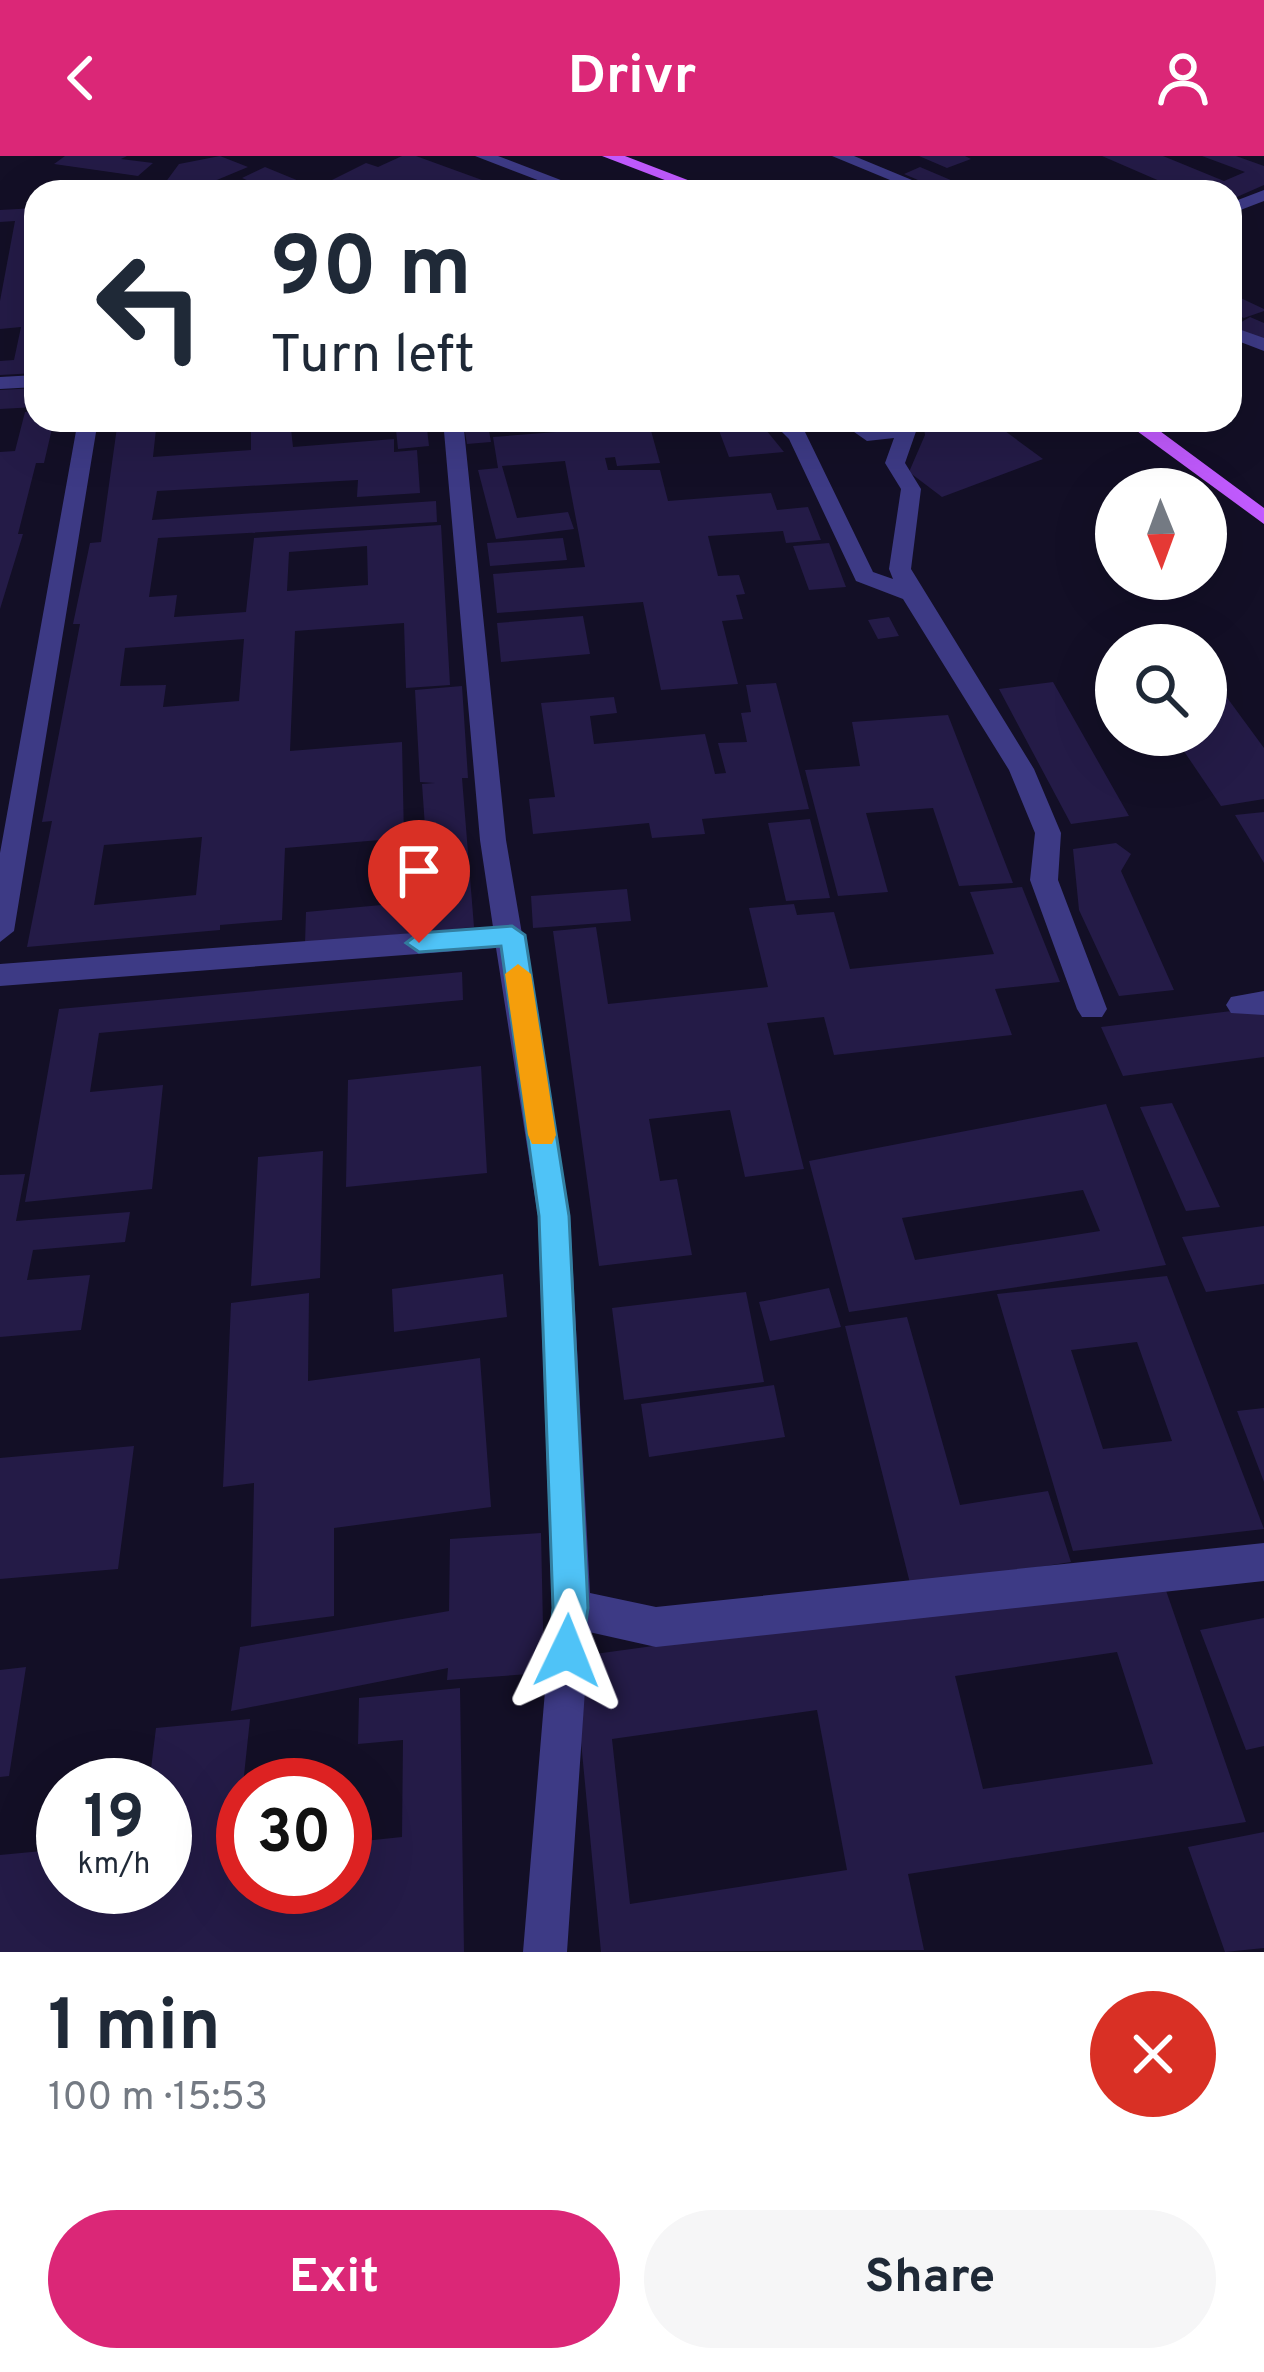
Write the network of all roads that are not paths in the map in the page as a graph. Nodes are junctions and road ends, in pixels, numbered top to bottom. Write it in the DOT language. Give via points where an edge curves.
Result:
graph roads {
  1 [pos="483,156"];
  2 [pos="610,156"];
  3 [pos="856,158"];
  4 [pos="550,180"];
  5 [pos="678,180"];
  6 [pos="906,180"];
  7 [pos="86,432"];
  8 [pos="454,432"];
  9 [pos="794,432"];
  10 [pos="906,432"];
  11 [pos="1148,432"];
  12 [pos="1264,518"];
  13 [pos="911,594"];
  14 [pos="0,931"];
  15 [pos="512,935"];
  16 [pos="0,975"];
  17 [pos="1092,1009"];
  18 [pos="1264,1562"];
  19 [pos="571,1608"];
  20 [pos="545,1952"];
  1 -- 4 [label="street"];
  2 -- 5 [label="main road"];
  3 -- 6 [label="street"];
  7 -- 14 [label="street"];
  8 -- 15 [label="street" via="493,841"];
  9 -- 13 [label="street" via="865,576"];
  10 -- 13 [label="street" via="895,463 911,489 900,569"];
  11 -- 12 [label="main road"];
  13 -- 17 [label="street" via="1021,769 1048,833 1044,880"];
  15 -- 16 [label="street"];
  15 -- 19 [label="street" via="554,1216"];
  18 -- 19 [label="street" via="656,1627"];
  19 -- 20 [label="street"];
}
